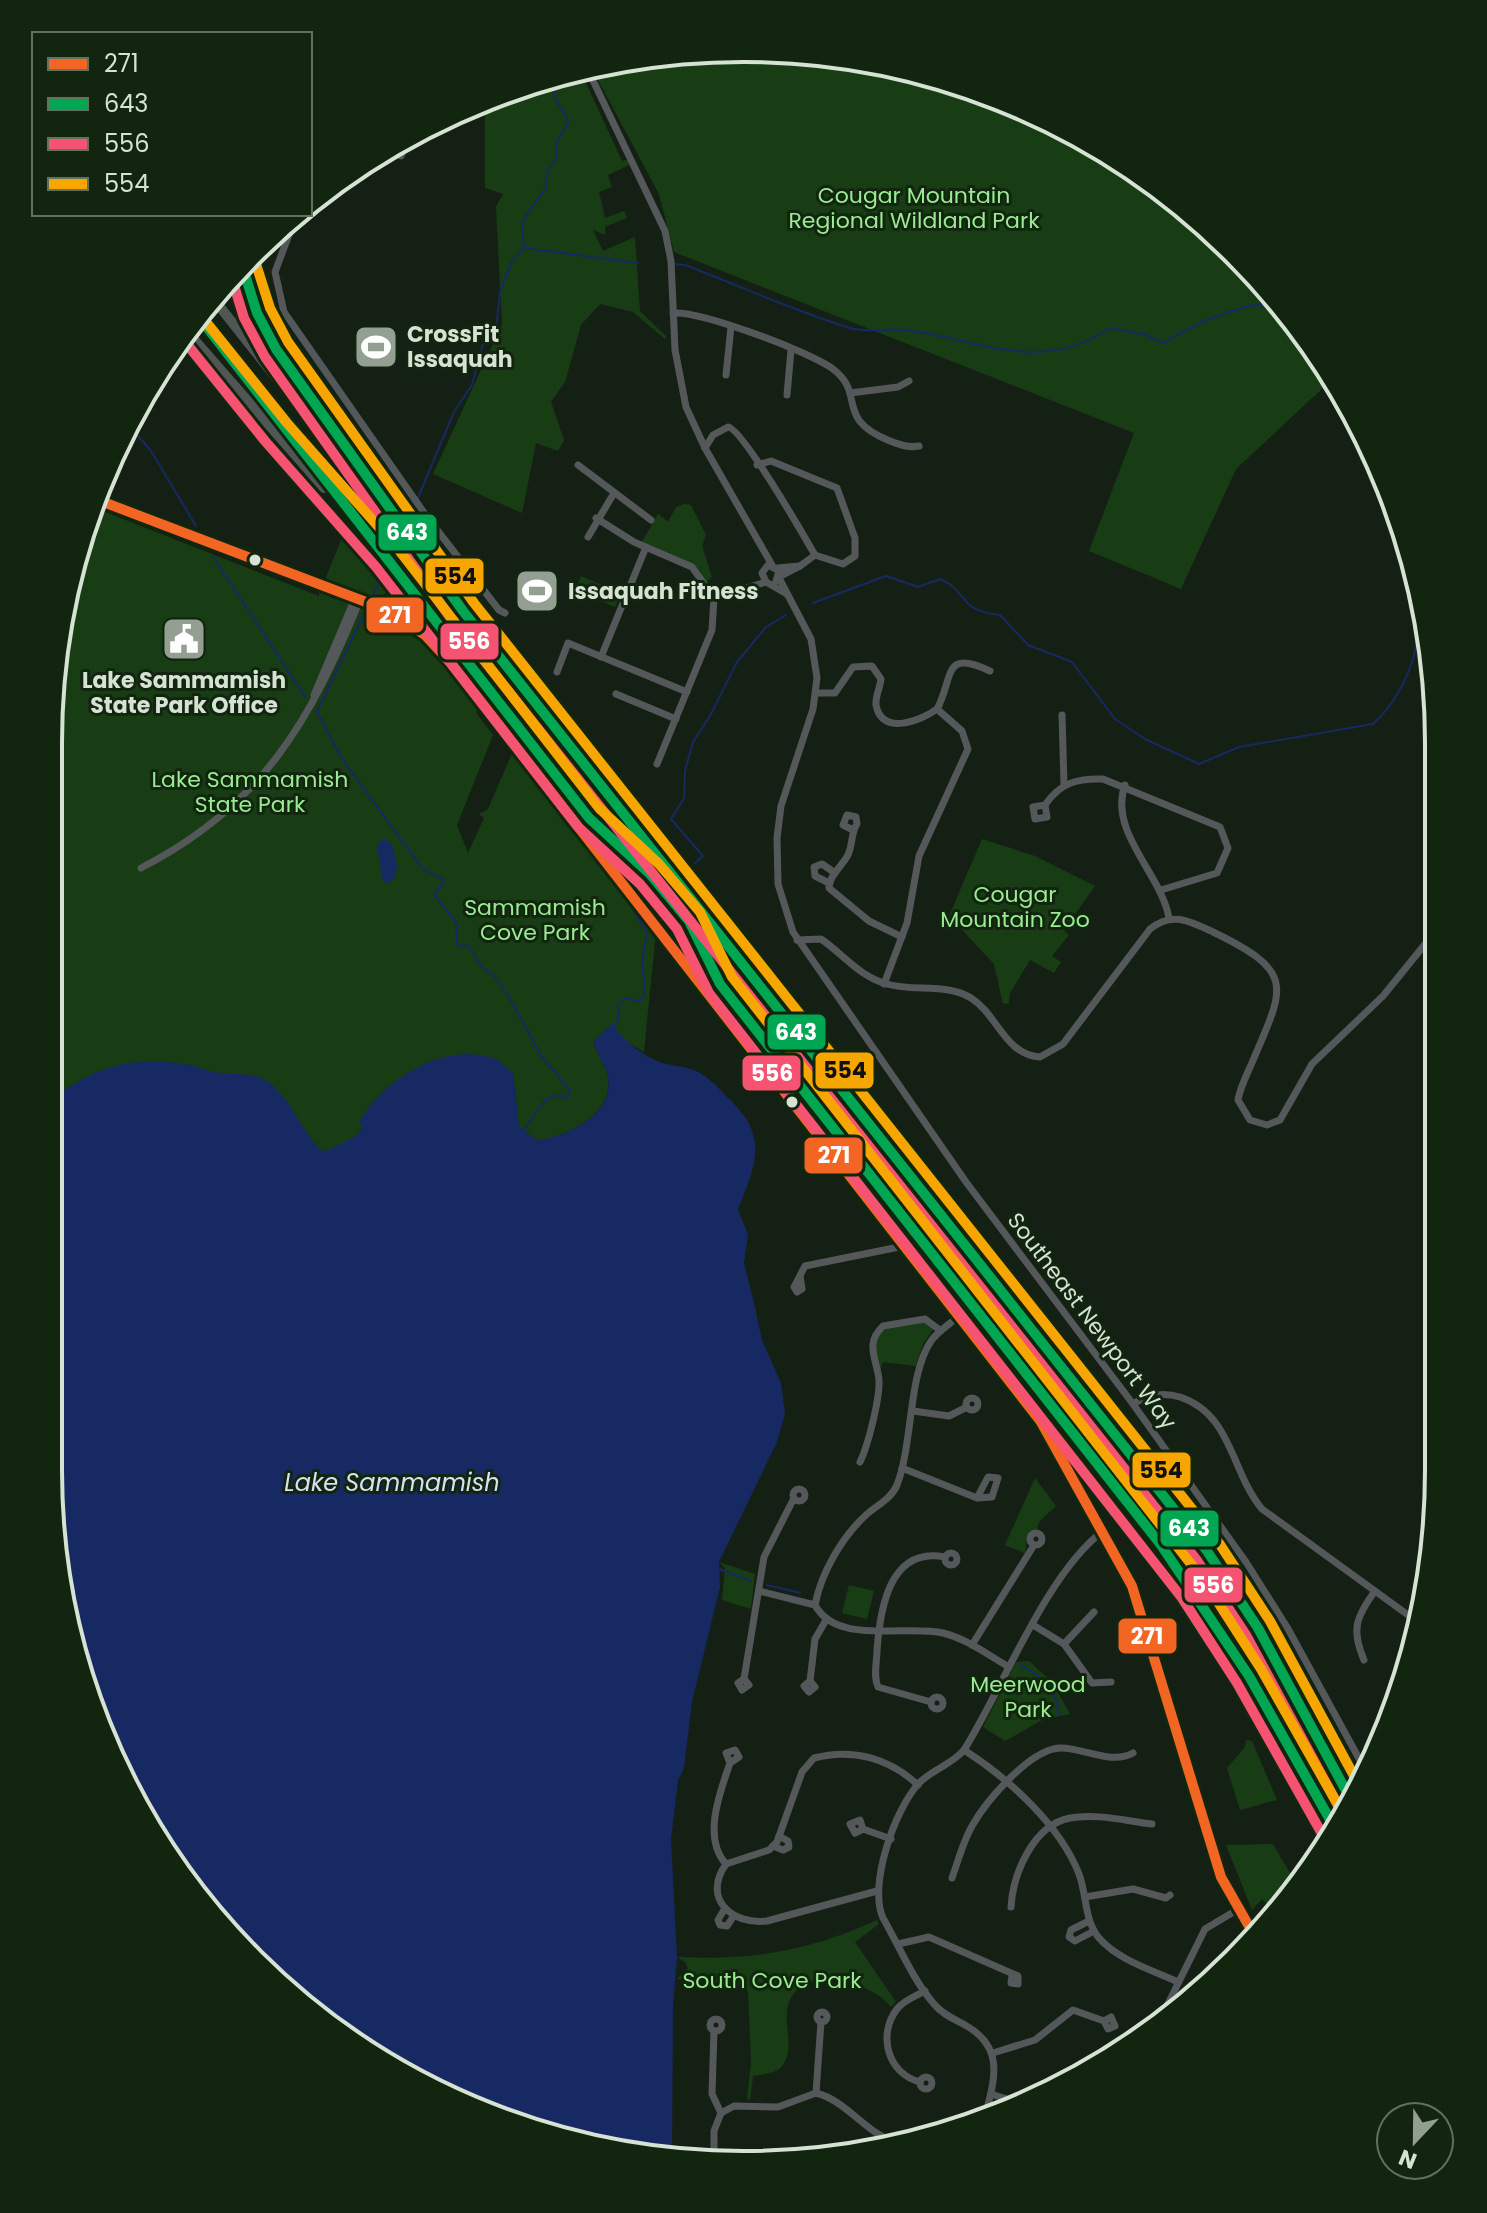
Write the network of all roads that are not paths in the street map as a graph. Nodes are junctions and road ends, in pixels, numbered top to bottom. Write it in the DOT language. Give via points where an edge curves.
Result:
graph roads {
  1 [pos="592,79"];
  2 [pos="287,237"];
  3 [pos="246,278"];
  4 [pos="220,307"];
  5 [pos="673,313"];
  6 [pos="206,326"];
  7 [pos="731,327"];
  8 [pos="198,335"];
  9 [pos="195,340"];
  10 [pos="791,350"];
  11 [pos="726,375"];
  12 [pos="909,381"];
  13 [pos="850,393"];
  14 [pos="787,395"];
  15 [pos="276,432"];
  16 [pos="697,433"];
  17 [pos="713,435"];
  18 [pos="919,446"];
  19 [pos="705,448"];
  20 [pos="578,465"];
  21 [pos="757,465"];
  22 [pos="614,493"];
  23 [pos="106,503"];
  24 [pos="596,518"];
  25 [pos="651,520"];
  26 [pos="404,533"];
  27 [pos="588,537"];
  28 [pos="646,547"];
  29 [pos="815,555"];
  30 [pos="390,563"];
  31 [pos="800,566"];
  32 [pos="768,569"];
  33 [pos="774,580"];
  34 [pos="740,588"];
  35 [pos="714,598"];
  36 [pos="360,600"];
  37 [pos="505,613"];
  38 [pos="601,657"];
  39 [pos="990,671"];
  40 [pos="557,672"];
  41 [pos="687,692"];
  42 [pos="816,693"];
  43 [pos="616,694"];
  44 [pos="937,709"];
  45 [pos="1062,715"];
  46 [pos="676,719"];
  47 [pos="657,764"];
  48 [pos="1064,785"];
  49 [pos="1125,785"];
  50 [pos="1045,805"];
  51 [pos="853,830"];
  52 [pos="141,868"];
  53 [pos="835,873"];
  54 [pos="829,883"];
  55 [pos="1161,890"];
  56 [pos="1169,918"];
  57 [pos="902,937"];
  58 [pos="797,940"];
  59 [pos="1425,944"];
  60 [pos="884,984"];
  61 [pos="904,1246"];
  62 [pos="800,1276"];
  63 [pos="959,1316"];
  64 [pos="941,1331"];
  65 [pos="1133,1404"];
  66 [pos="967,1407"];
  67 [pos="913,1411"];
  68 [pos="860,1462"];
  69 [pos="902,1468"];
  70 [pos="794,1498"];
  71 [pos="977,1498"];
  72 [pos="1103,1531"];
  73 [pos="1034,1545"];
  74 [pos="945,1557"];
  75 [pos="759,1591"];
  76 [pos="1375,1591"];
  77 [pos="815,1605"];
  78 [pos="1094,1612"];
  79 [pos="1409,1616"];
  80 [pos="826,1620"];
  81 [pos="1033,1625"];
  82 [pos="879,1630"];
  83 [pos="1064,1644"];
  84 [pos="972,1645"];
  85 [pos="1364,1660"];
  86 [pos="1009,1667"];
  87 [pos="744,1679"];
  88 [pos="810,1681"];
  89 [pos="1111,1682"];
  90 [pos="931,1702"];
  91 [pos="964,1750"];
  92 [pos="1133,1753"];
  93 [pos="1360,1760"];
  94 [pos="730,1763"];
  95 [pos="1007,1784"];
  96 [pos="918,1785"];
  97 [pos="1345,1789"];
  98 [pos="1329,1818"];
  99 [pos="1152,1824"];
  100 [pos="1051,1828"];
  101 [pos="863,1829"];
  102 [pos="779,1836"];
  103 [pos="891,1839"];
  104 [pos="773,1846"];
  105 [pos="726,1864"];
  106 [pos="952,1878"];
  107 [pos="877,1891"];
  108 [pos="1170,1895"];
  109 [pos="1085,1897"];
  110 [pos="1011,1907"];
  111 [pos="1237,1910"];
  112 [pos="728,1914"];
  113 [pos="1089,1921"];
  114 [pos="720,1925"];
  115 [pos="1248,1927"];
  116 [pos="1094,1931"];
  117 [pos="898,1944"];
  118 [pos="1012,1976"];
  119 [pos="1178,1982"];
  120 [pos="925,1991"];
  121 [pos="1169,2001"];
  122 [pos="1104,2021"];
  123 [pos="821,2022"];
  124 [pos="714,2031"];
  125 [pos="993,2053"];
  126 [pos="920,2082"];
  127 [pos="816,2093"];
  128 [pos="991,2094"];
  129 [pos="1005,2098"];
  130 [pos="988,2105"];
  131 [pos="721,2113"];
  132 [pos="882,2137"];
  133 [pos="714,2150"];
  1 -- 5 [label="street" via="659,219"];
  2 -- 37 [label="street" via="275,281 294,331 418,504"];
  3 -- 26 [label="highway" via="276,349"];
  4 -- 26 [label="highway"];
  5 -- 7 [label="street" via="706,316"];
  5 -- 16 [label="street" via="678,374"];
  6 -- 30 [label="highway"];
  7 -- 10 [label="street"];
  7 -- 11 [label="street"];
  8 -- 15 [label="highway"];
  9 -- 15 [label="highway"];
  10 -- 13 [label="street" via="834,370"];
  10 -- 14 [label="street"];
  12 -- 13 [label="street"];
  13 -- 18 [label="street" via="858,423 866,431 897,444"];
  15 -- 30 [label="highway"];
  16 -- 17 [label="street"];
  16 -- 19 [label="street"];
  17 -- 19 [label="street"];
  17 -- 21 [label="street" via="734,428"];
  19 -- 32 [label="street"];
  20 -- 22 [label="street"];
  21 -- 29 [label="street" via="783,497"];
  21 -- 29 [label="street" via="771,461 837,488 855,538 855,556 843,564"];
  22 -- 24 [label="street"];
  22 -- 25 [label="street"];
  23 -- 36 [label="street"];
  24 -- 27 [label="street"];
  24 -- 28 [label="street"];
  26 -- 97 [label="highway" via="1207,1551 1258,1628"];
  28 -- 35 [label="street" via="692,567"];
  28 -- 38 [label="street"];
  29 -- 31 [label="street"];
  30 -- 98 [label="highway" via="589,818 650,874 689,921 720,984 1161,1545 1249,1676"];
  31 -- 32 [label="street"];
  31 -- 33 [label="street"];
  32 -- 33 [label="street"];
  32 -- 33 [label="street"];
  32 -- 34 [label="street"];
  33 -- 34 [label="street"];
  33 -- 42 [label="street, Southeast Newport Way" via="791,598 815,652"];
  34 -- 35 [label="street"];
  35 -- 41 [label="street" via="714,624"];
  36 -- 52 [label="street" via="324,684 293,737 247,794 190,840"];
  36 -- 61 [label="street" via="418,630 450,662"];
  38 -- 40 [label="street" via="568,643"];
  38 -- 41 [label="street"];
  39 -- 44 [label="street" via="967,662 951,668"];
  41 -- 46 [label="street"];
  42 -- 44 [label="street" via="835,693 853,667 867,664 880,675 876,705 883,717 913,723"];
  42 -- 58 [label="street, Southeast Newport Way" via="781,806 777,838 778,884"];
  43 -- 46 [label="street"];
  44 -- 57 [label="street" via="962,731 968,749 919,856"];
  45 -- 48 [label="street"];
  46 -- 47 [label="street"];
  48 -- 49 [label="street" via="1093,779"];
  48 -- 50 [label="street"];
  49 -- 55 [label="street" via="1120,801 1124,824"];
  49 -- 55 [label="street" via="1224,831 1228,848 1217,873"];
  51 -- 53 [label="street" via="851,847"];
  53 -- 54 [label="street"];
  53 -- 54 [label="street" via="822,864 814,867 815,876"];
  54 -- 57 [label="street" via="832,894"];
  55 -- 56 [label="street"];
  56 -- 59 [label="street" via="1189,920 1242,946 1268,966 1276,980 1278,1000 1238,1095 1242,1110 1254,1122 1267,1125 1280,1120 1312,1064 1383,996"];
  56 -- 60 [label="street" via="1150,929 1058,1049 1040,1057 1026,1054 1003,1035 982,1006 965,995"];
  57 -- 60 [label="street"];
  58 -- 60 [label="street" via="821,939"];
  58 -- 65 [label="street, Southeast Newport Way" via="1020,1256"];
  61 -- 62 [label="street" via="805,1266"];
  61 -- 63 [label="street"];
  63 -- 64 [label="street"];
  63 -- 72 [label="street" via="1033,1410"];
  64 -- 67 [label="street" via="925,1353"];
  64 -- 68 [label="street" via="925,1319 878,1331 870,1355 879,1384"];
  65 -- 76 [label="street" via="1163,1394 1205,1410 1223,1432 1262,1509"];
  65 -- 93 [label="street, Southeast Newport Way" via="1246,1562"];
  66 -- 67 [label="street" via="944,1417"];
  67 -- 69 [label="street"];
  69 -- 71 [label="street"];
  69 -- 77 [label="street" via="894,1491 858,1524 834,1556"];
  70 -- 75 [label="street" via="767,1547"];
  72 -- 81 [label="street" via="1076,1557"];
  72 -- 111 [label="street" via="1132,1586 1206,1829"];
  73 -- 84 [label="street"];
  74 -- 82 [label="street" via="923,1557 898,1573 884,1597"];
  75 -- 77 [label="street"];
  75 -- 87 [label="street"];
  76 -- 79 [label="street"];
  76 -- 85 [label="street" via="1355,1622"];
  77 -- 80 [label="street"];
  78 -- 83 [label="street"];
  80 -- 82 [label="street"];
  80 -- 88 [label="street" via="815,1639"];
  81 -- 83 [label="street"];
  81 -- 86 [label="street"];
  82 -- 84 [label="street" via="940,1632"];
  82 -- 90 [label="street" via="878,1687"];
  83 -- 89 [label="street" via="1092,1683"];
  84 -- 86 [label="street"];
  86 -- 91 [label="street"];
  91 -- 95 [label="street"];
  91 -- 96 [label="street"];
  92 -- 95 [label="street" via="1120,1758 1046,1750"];
  94 -- 105 [label="street" via="714,1838"];
  95 -- 100 [label="street"];
  95 -- 106 [label="street" via="970,1829"];
  96 -- 102 [label="street" via="876,1758 814,1758 802,1772"];
  96 -- 103 [label="street"];
  99 -- 100 [label="street" via="1080,1817"];
  100 -- 109 [label="street" via="1075,1865"];
  100 -- 110 [label="street" via="1019,1869"];
  101 -- 103 [label="street"];
  102 -- 104 [label="street"];
  102 -- 104 [label="street" via="789,1847"];
  103 -- 107 [label="street"];
  104 -- 105 [label="street"];
  105 -- 112 [label="street" via="716,1888"];
  107 -- 112 [label="street" via="767,1921"];
  107 -- 117 [label="street" via="879,1910"];
  108 -- 109 [label="street" via="1125,1889"];
  109 -- 113 [label="street"];
  111 -- 115 [label="street"];
  111 -- 119 [label="street" via="1205,1929"];
  112 -- 114 [label="street" via="718,1920"];
  113 -- 116 [label="street"];
  113 -- 116 [label="street" via="1069,1931 1069,1937 1075,1941"];
  116 -- 119 [label="street" via="1115,1952"];
  117 -- 118 [label="street" via="929,1937"];
  117 -- 120 [label="street"];
  119 -- 121 [label="street"];
  120 -- 125 [label="street" via="944,2013 978,2033"];
  120 -- 126 [label="street" via="899,2006 887,2049 902,2074"];
  122 -- 125 [label="street" via="1076,2010 1035,2040"];
  123 -- 127 [label="street"];
  124 -- 131 [label="street" via="712,2087"];
  125 -- 128 [label="street"];
  127 -- 131 [label="street" via="778,2107 734,2106"];
  127 -- 132 [label="street"];
  128 -- 129 [label="street"];
  128 -- 130 [label="street"];
  131 -- 133 [label="street"];
}
